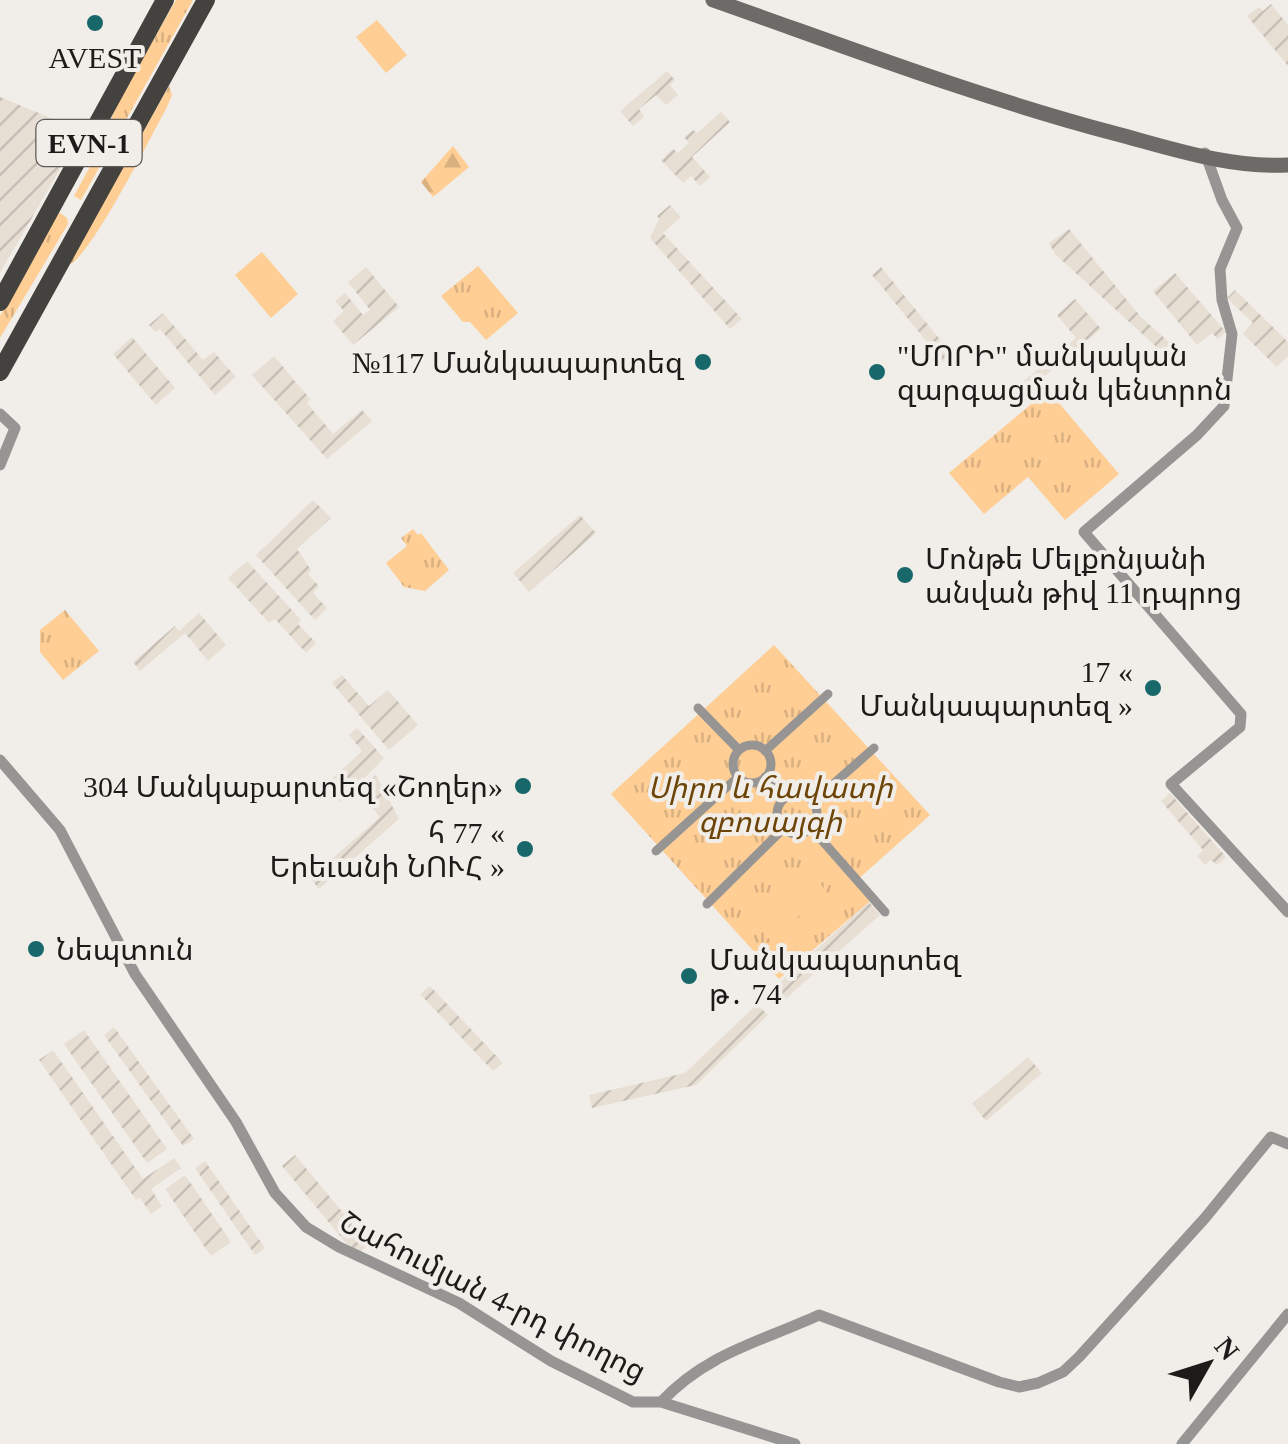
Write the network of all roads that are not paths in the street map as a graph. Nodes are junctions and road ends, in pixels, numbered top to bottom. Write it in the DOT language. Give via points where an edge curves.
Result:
graph roads {
  1 [pos="164,0"];
  2 [pos="206,0"];
  3 [pos="713,0"];
  4 [pos="738,0"];
  5 [pos="88,144"];
  6 [pos="1206,155"];
  7 [pos="1288,162"];
  8 [pos="86,214"];
  9 [pos="0,302"];
  10 [pos="0,372"];
  11 [pos="0,414"];
  12 [pos="0,466"];
  13 [pos="828,694"];
  14 [pos="698,708"];
  15 [pos="874,748"];
  16 [pos="738,750"];
  17 [pos="766,751"];
  18 [pos="0,760"];
  19 [pos="738,777"];
  20 [pos="765,778"];
  21 [pos="783,798"];
  22 [pos="814,801"];
  23 [pos="783,828"];
  24 [pos="812,828"];
  25 [pos="656,851"];
  26 [pos="706,904"];
  27 [pos="884,912"];
  28 [pos="1288,912"];
  29 [pos="1288,1144"];
  30 [pos="1288,1314"];
  31 [pos="661,1402"];
  32 [pos="794,1444"];
  33 [pos="1182,1444"];
  1 -- 5 [label="highway, EVN-1"];
  2 -- 8 [label="highway, EVN-1"];
  3 -- 6 [label="main road" via="1017,106"];
  4 -- 6 [label="main road" via="1030,105"];
  5 -- 8 [label="highway" via="88,160 65,203"];
  5 -- 9 [label="highway, EVN-1"];
  6 -- 7 [label="main road" via="1266,166"];
  6 -- 28 [label="street" via="1237,228 1220,269 1232,334 1224,406 1084,532 1241,714 1240,727 1171,784"];
  8 -- 10 [label="highway, EVN-1"];
  11 -- 12 [label="street" via="15,428"];
  13 -- 17 [label="street"];
  14 -- 16 [label="street"];
  15 -- 22 [label="street"];
  16 -- 17 [label="street" via="752,745"];
  16 -- 19 [label="street" via="732,764"];
  17 -- 20 [label="street"];
  18 -- 31 [label="street, Շահումյան 4-րդ փողոց" via="60,830 135,974 236,1122 275,1192 306,1226 633,1402"];
  19 -- 20 [label="street" via="751,783"];
  19 -- 25 [label="street"];
  20 -- 21 [label="street"];
  21 -- 22 [label="street" via="799,793"];
  21 -- 23 [label="street" via="776,814"];
  22 -- 24 [label="street" via="818,816"];
  23 -- 24 [label="street" via="797,834"];
  23 -- 26 [label="street"];
  24 -- 27 [label="street"];
  29 -- 31 [label="street" via="1271,1138 1103,1334 1063,1372 1038,1383 1000,1382 819,1315 708,1362"];
  30 -- 33 [label="street"];
  31 -- 32 [label="street, Շահումյան 4-րդ փողոց"];
}
